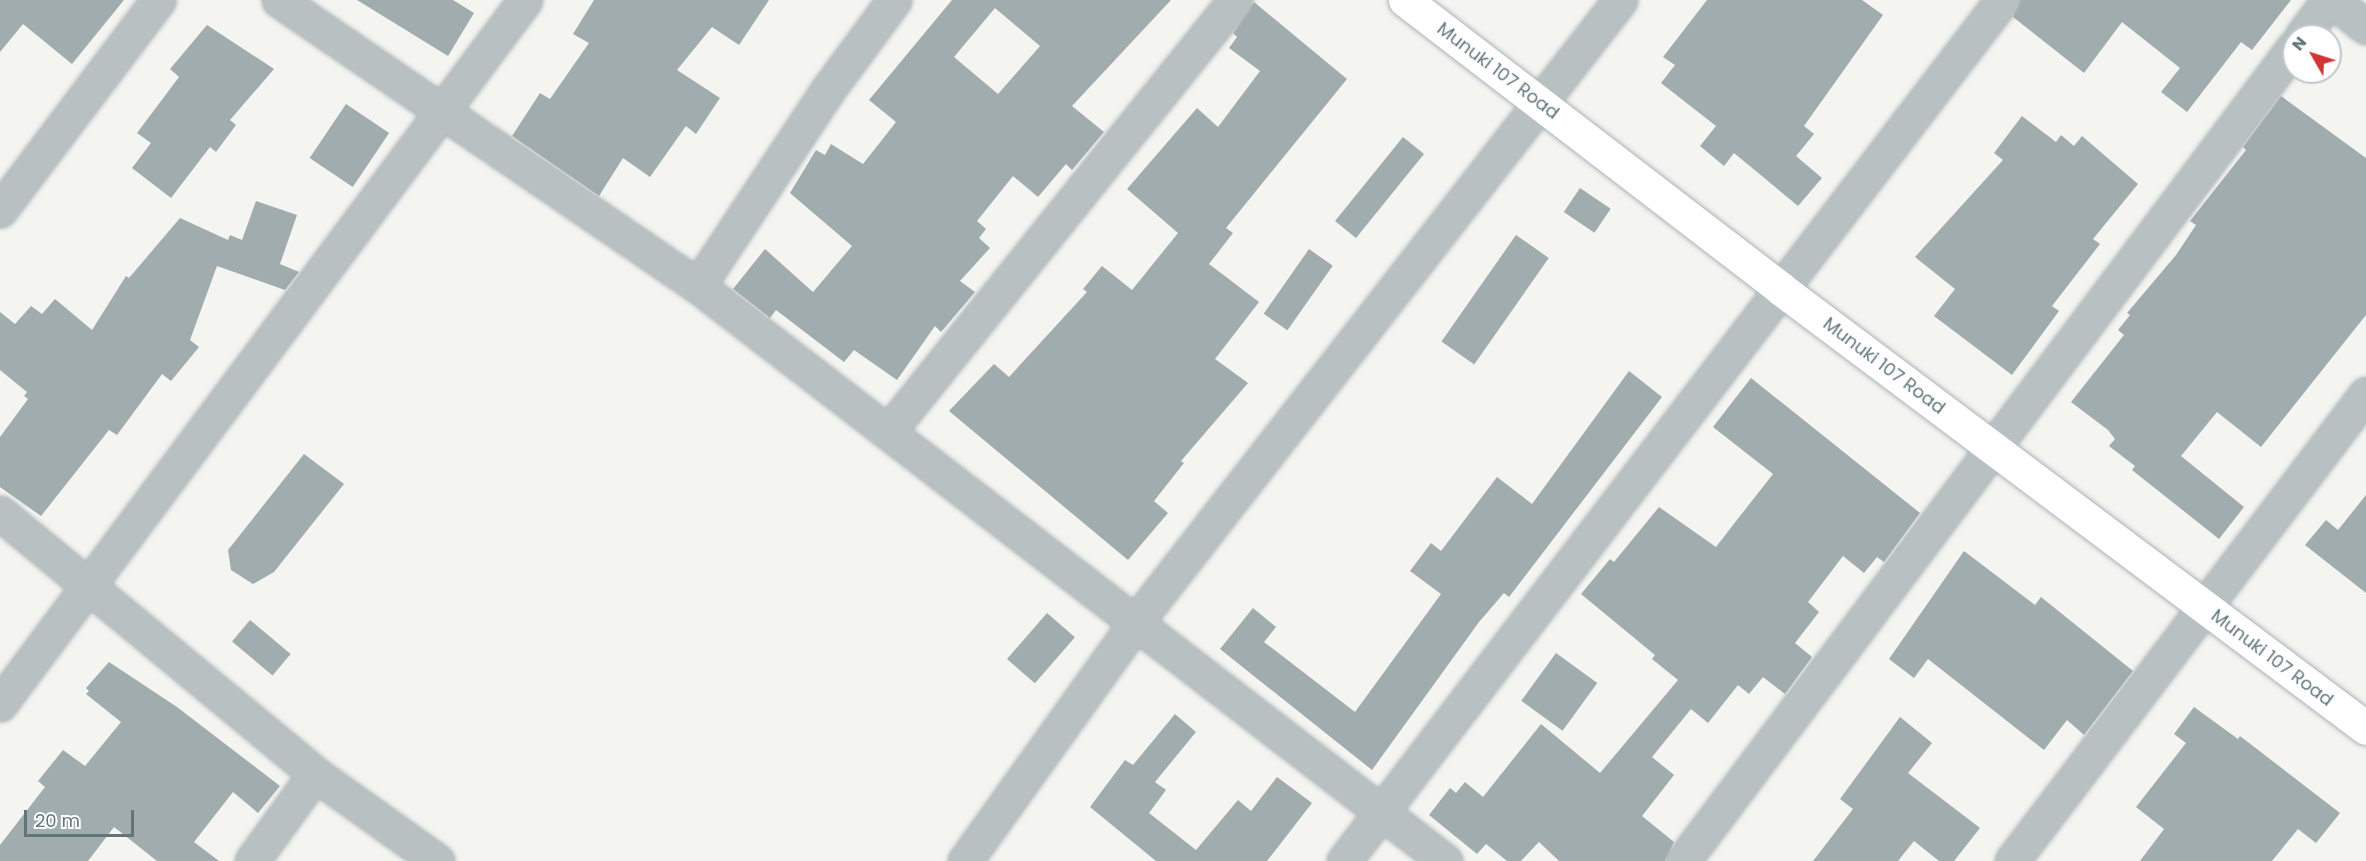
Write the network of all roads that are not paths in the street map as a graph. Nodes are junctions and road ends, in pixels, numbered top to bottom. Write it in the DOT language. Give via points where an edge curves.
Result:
graph roads {
  1 [pos="158,0"];
  2 [pos="279,0"];
  3 [pos="525,0"];
  4 [pos="894,0"];
  5 [pos="1235,0"];
  6 [pos="1405,0"];
  7 [pos="1620,0"];
  8 [pos="2002,0"];
  9 [pos="2331,0"];
  10 [pos="2312,24"];
  11 [pos="2366,27"];
  12 [pos="2282,63"];
  13 [pos="1540,103"];
  14 [pos="445,110"];
  15 [pos="0,210"];
  16 [pos="698,286"];
  17 [pos="1781,289"];
  18 [pos="2366,394"];
  19 [pos="888,432"];
  20 [pos="1993,447"];
  21 [pos="0,513"];
  22 [pos="89,585"];
  23 [pos="2204,607"];
  24 [pos="1136,622"];
  25 [pos="0,704"];
  26 [pos="2366,728"];
  27 [pos="315,774"];
  28 [pos="1382,811"];
  29 [pos="252,861"];
  30 [pos="437,861"];
  31 [pos="965,861"];
  32 [pos="1344,861"];
  33 [pos="1445,861"];
  34 [pos="1683,861"];
  35 [pos="2012,861"];
  1 -- 15 [label="street"];
  2 -- 14 [label="street" via="390,79"];
  3 -- 14 [label="street"];
  4 -- 16 [label="street" via="827,91"];
  5 -- 19 [label="street"];
  6 -- 13 [label="street, Munuki 107 Road"];
  7 -- 13 [label="street"];
  8 -- 17 [label="street"];
  9 -- 10 [label="street"];
  9 -- 11 [label="street"];
  12 -- 20 [label="street"];
  13 -- 17 [label="street, Munuki 107 Road"];
  13 -- 24 [label="street"];
  14 -- 16 [label="street"];
  14 -- 22 [label="street"];
  16 -- 19 [label="street"];
  17 -- 20 [label="street, Munuki 107 Road"];
  17 -- 28 [label="street"];
  18 -- 23 [label="street"];
  19 -- 24 [label="street"];
  20 -- 23 [label="street, Munuki 107 Road"];
  20 -- 34 [label="street"];
  21 -- 22 [label="street"];
  22 -- 25 [label="street"];
  22 -- 27 [label="street"];
  23 -- 26 [label="street, Munuki 107 Road"];
  23 -- 35 [label="street"];
  24 -- 28 [label="street"];
  24 -- 31 [label="street"];
  27 -- 29 [label="street"];
  27 -- 30 [label="street"];
  28 -- 32 [label="street"];
  28 -- 33 [label="street"];
}
